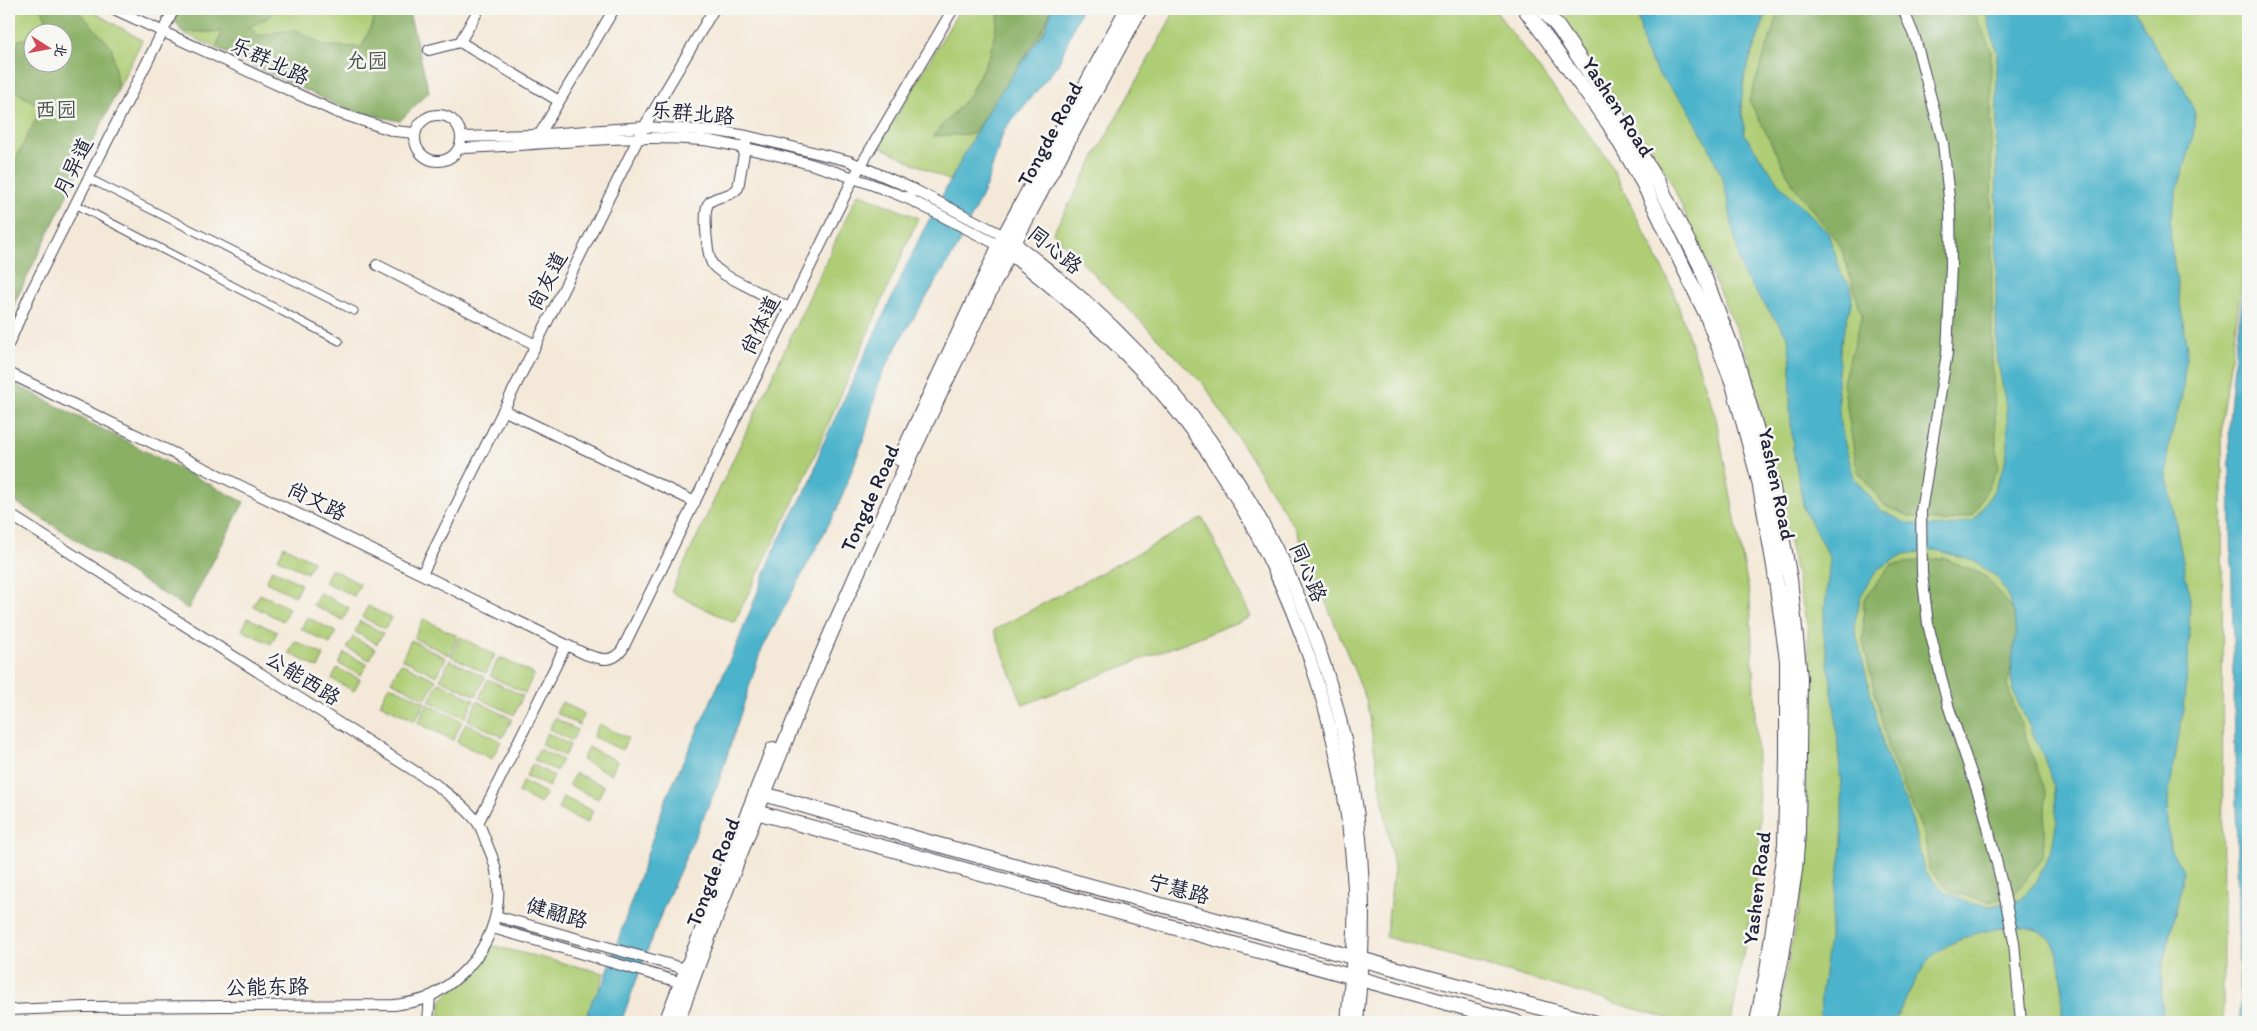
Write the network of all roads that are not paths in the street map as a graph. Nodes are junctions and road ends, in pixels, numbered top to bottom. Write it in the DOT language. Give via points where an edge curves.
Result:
graph roads {
  1 [pos="114,9"];
  2 [pos="174,9"];
  3 [pos="479,9"];
  4 [pos="614,9"];
  5 [pos="714,9"];
  6 [pos="953,9"];
  7 [pos="1127,9"];
  8 [pos="1140,9"];
  9 [pos="1525,9"];
  10 [pos="1542,9"];
  11 [pos="1903,9"];
  12 [pos="161,31"];
  13 [pos="460,42"];
  14 [pos="429,50"];
  15 [pos="560,101"];
  16 [pos="644,127"];
  17 [pos="415,133"];
  18 [pos="540,134"];
  19 [pos="746,136"];
  20 [pos="462,137"];
  21 [pos="639,137"];
  22 [pos="534,145"];
  23 [pos="460,148"];
  24 [pos="745,148"];
  25 [pos="860,166"];
  26 [pos="854,176"];
  27 [pos="88,178"];
  28 [pos="911,194"];
  29 [pos="75,204"];
  30 [pos="930,204"];
  31 [pos="1007,245"];
  32 [pos="377,265"];
  33 [pos="789,308"];
  34 [pos="354,311"];
  35 [pos="339,341"];
  36 [pos="9,344"];
  37 [pos="536,345"];
  38 [pos="9,373"];
  39 [pos="503,410"];
  40 [pos="695,502"];
  41 [pos="9,514"];
  42 [pos="422,574"];
  43 [pos="566,645"];
  44 [pos="608,660"];
  45 [pos="760,793"];
  46 [pos="752,811"];
  47 [pos="478,823"];
  48 [pos="496,916"];
  49 [pos="493,928"];
  50 [pos="1357,959"];
  51 [pos="691,970"];
  52 [pos="1356,978"];
  53 [pos="686,984"];
  54 [pos="430,996"];
  55 [pos="9,1010"];
  56 [pos="428,1022"];
  57 [pos="666,1022"];
  58 [pos="677,1022"];
  59 [pos="1346,1022"];
  60 [pos="1357,1022"];
  61 [pos="1516,1022"];
  62 [pos="1593,1022"];
  63 [pos="1757,1022"];
  64 [pos="1768,1022"];
  65 [pos="2021,1022"];
  1 -- 12 [label="street, 乐群北路"];
  2 -- 12 [label="street, 月异道"];
  3 -- 13 [label="street"];
  4 -- 15 [label="street"];
  5 -- 16 [label="street, 尚友道"];
  6 -- 25 [label="street, 尚体道"];
  7 -- 31 [label="main road, Tongde Road"];
  8 -- 31 [label="main road, Tongde Road"];
  9 -- 63 [label="main road, Yashen Road" via="1610,124 1643,182 1706,314 1730,375 1759,480 1787,660 1787,760 1785,844"];
  10 -- 64 [label="main road, Yashen Road" via="1604,94 1659,184 1700,265 1736,358 1772,483 1790,579 1800,687 1796,870"];
  11 -- 65 [label="street" via="1920,54 1943,143 1950,208 1947,353 1921,511 1922,573 1928,624 1948,705 1983,808 2002,884 2014,942"];
  12 -- 17 [label="street, 乐群北路" via="336,112 374,125"];
  12 -- 27 [label="street, 月异道"];
  13 -- 14 [label="street"];
  13 -- 15 [label="street"];
  15 -- 18 [label="street"];
  16 -- 18 [label="street, 乐群北路"];
  16 -- 19 [label="street, 乐群北路"];
  16 -- 21 [label="street, 尚友道"];
  17 -- 20 [label="street" via="427,118 440,114 457,124"];
  17 -- 23 [label="street" via="419,152 429,160 444,161"];
  18 -- 20 [label="street, 乐群北路"];
  18 -- 22 [label="street"];
  19 -- 24 [label="street"];
  19 -- 25 [label="street, 乐群北路" via="802,148"];
  20 -- 23 [label="street"];
  21 -- 22 [label="street, 乐群北路"];
  21 -- 24 [label="street, 乐群北路" via="704,140"];
  21 -- 37 [label="street, 尚友道"];
  22 -- 23 [label="street, 乐群北路"];
  24 -- 26 [label="street, 乐群北路"];
  24 -- 33 [label="street" via="738,188 733,194 708,204 706,218 710,259 725,275"];
  25 -- 26 [label="street, 尚体道"];
  25 -- 28 [label="street, 乐群北路"];
  26 -- 28 [label="street, 乐群北路"];
  26 -- 33 [label="street, 尚体道"];
  27 -- 29 [label="street, 月异道"];
  27 -- 34 [label="street"];
  28 -- 30 [label="street, 乐群北路"];
  29 -- 35 [label="street"];
  29 -- 36 [label="street, 月异道"];
  30 -- 31 [label="street" via="970,231"];
  30 -- 31 [label="street" via="974,221"];
  31 -- 45 [label="main road, Tongde Road"];
  31 -- 50 [label="street, 同心路" via="1086,300 1171,389 1247,494 1279,553 1328,674 1353,783 1362,872"];
  32 -- 37 [label="street"];
  33 -- 40 [label="street, 尚体道"];
  37 -- 39 [label="street, 尚友道"];
  38 -- 42 [label="street, 尚文路"];
  39 -- 40 [label="street"];
  39 -- 42 [label="street, 尚友道"];
  40 -- 44 [label="street, 尚体道" via="622,650 616,658"];
  41 -- 47 [label="street, 公能西路" via="435,784"];
  42 -- 43 [label="street, 尚文路"];
  43 -- 44 [label="street, 尚文路"];
  43 -- 47 [label="street"];
  45 -- 46 [label="main road, Tongde Road"];
  45 -- 50 [label="main road, 宁慧路"];
  46 -- 51 [label="main road, Tongde Road"];
  46 -- 52 [label="main road, 宁慧路"];
  47 -- 48 [label="street, 公能西路" via="499,877"];
  48 -- 49 [label="street, 公能西路"];
  48 -- 51 [label="street, 健翮路"];
  49 -- 53 [label="street, 健翮路"];
  49 -- 54 [label="street, 公能东路" via="462,974"];
  50 -- 52 [label="street, 同心路"];
  50 -- 62 [label="main road, 宁慧路"];
  51 -- 53 [label="main road, Tongde Road"];
  52 -- 59 [label="street, 同心路"];
  52 -- 60 [label="street, 同心路"];
  52 -- 61 [label="main road, 宁慧路"];
  53 -- 57 [label="main road, Tongde Road"];
  53 -- 58 [label="main road, Tongde Road"];
  54 -- 55 [label="street, 公能东路" via="394,1005"];
  54 -- 56 [label="street"];
}
